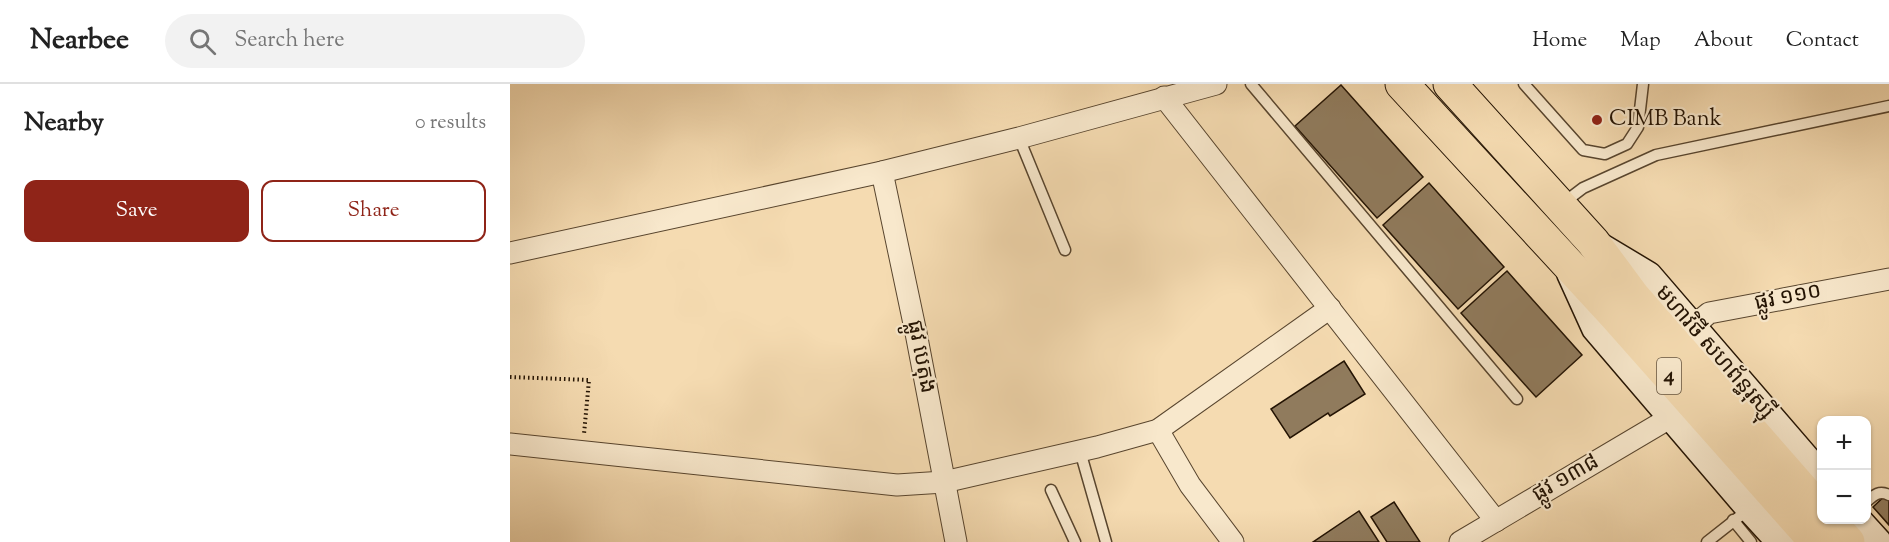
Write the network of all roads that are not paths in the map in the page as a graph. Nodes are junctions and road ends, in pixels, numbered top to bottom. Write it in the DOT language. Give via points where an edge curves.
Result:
graph roads {
  1 [pos="1216,84"];
  2 [pos="1251,84"];
  3 [pos="1402,84"];
  4 [pos="1450,84"];
  5 [pos="1524,84"];
  6 [pos="1643,84"];
  7 [pos="1164,97"];
  8 [pos="1889,106"];
  9 [pos="1019,138"];
  10 [pos="882,172"];
  11 [pos="1559,206"];
  12 [pos="1593,242"];
  13 [pos="1065,250"];
  14 [pos="510,253"];
  15 [pos="1567,265"];
  16 [pos="1889,279"];
  17 [pos="1330,308"];
  18 [pos="1692,327"];
  19 [pos="1517,399"];
  20 [pos="1673,416"];
  21 [pos="1158,430"];
  22 [pos="510,444"];
  23 [pos="1080,451"];
  24 [pos="1817,473"];
  25 [pos="944,482"];
  26 [pos="1050,490"];
  27 [pos="1889,495"];
  28 [pos="1759,497"];
  29 [pos="1871,497"];
  30 [pos="1817,511"];
  31 [pos="1496,521"];
  32 [pos="1832,524"];
  33 [pos="1861,524"];
  34 [pos="956,542"];
  35 [pos="1075,542"];
  36 [pos="1106,542"];
  37 [pos="1233,542"];
  38 [pos="1460,542"];
  39 [pos="1707,542"];
  40 [pos="1751,542"];
  41 [pos="1781,542"];
  42 [pos="1816,542"];
  43 [pos="1848,542"];
  44 [pos="1877,542"];
  1 -- 7 [label="street"];
  2 -- 19 [label="lane"];
  3 -- 15 [label="highway, មហាវិថី សហព័ន្ធរុស្ស៊ី / 4"];
  4 -- 11 [label="highway, មហាវិថី សហព័ន្ធរុស្ស៊ី / 4"];
  5 -- 6 [label="lane" via="1582,150 1605,154 1627,144 1638,127"];
  7 -- 9 [label="street"];
  7 -- 17 [label="street"];
  8 -- 11 [label="lane" via="1656,155 1583,188"];
  9 -- 10 [label="street"];
  9 -- 13 [label="lane"];
  10 -- 14 [label="street"];
  10 -- 25 [label="street, ផ្លូវ បេតុង"];
  11 -- 12 [label="highway, មហាវិថី សហព័ន្ធរុស្ស៊ី / 4"];
  12 -- 18 [label="main road, មហាវិថី សហព័ន្ធរុស្ស៊ី" via="1648,276"];
  12 -- 28 [label="highway, មហាវិថី សហព័ន្ធរុស្ស៊ី / 4" via="1633,296"];
  15 -- 20 [label="main road, មហាវិថី សហព័ន្ធរុស្ស៊ី" via="1596,328"];
  15 -- 28 [label="highway, មហាវិថី សហព័ន្ធរុស្ស៊ី / 4" via="1615,315"];
  16 -- 18 [label="street, ផ្លូវ ១១០" via="1709,313"];
  17 -- 21 [label="street"];
  17 -- 31 [label="street"];
  18 -- 24 [label="main road, មហាវិថី សហព័ន្ធរុស្ស៊ី"];
  20 -- 28 [label="main road, មហាវិថី សហព័ន្ធរុស្ស៊ី"];
  20 -- 31 [label="street, ផ្លូវ ១៣៨"];
  21 -- 23 [label="street"];
  21 -- 37 [label="street" via="1190,485"];
  22 -- 25 [label="street" via="897,485"];
  23 -- 25 [label="street"];
  23 -- 36 [label="lane"];
  25 -- 34 [label="street, ផ្លូវ បេតុង"];
  26 -- 35 [label="lane"];
  27 -- 29 [label="lane" via="1883,492"];
  28 -- 30 [label="highway, 4"];
  28 -- 39 [label="lane"];
  28 -- 40 [label="lane"];
  28 -- 41 [label="main road, មហាវិថី សហព័ន្ធរុស្ស៊ី"];
  28 -- 42 [label="highway, 4"];
  31 -- 38 [label="street, ផ្លូវ ១៣៨"];
  32 -- 43 [label="highway"];
  33 -- 44 [label="main road"];
}
